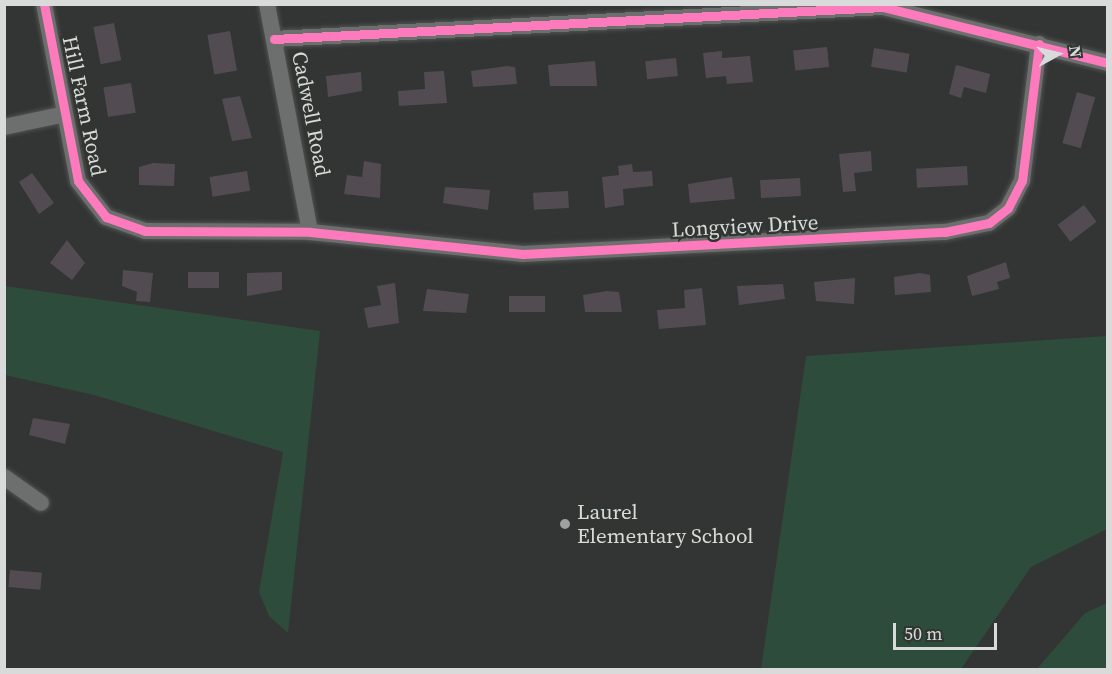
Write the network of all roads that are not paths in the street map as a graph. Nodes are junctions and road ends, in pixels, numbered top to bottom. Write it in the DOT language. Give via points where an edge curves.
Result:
graph roads {
  1 [pos="44,4"];
  2 [pos="267,4"];
  3 [pos="274,39"];
  4 [pos="1039,44"];
  5 [pos="1107,63"];
  6 [pos="65,114"];
  7 [pos="4,127"];
  8 [pos="310,232"];
  9 [pos="4,477"];
  10 [pos="41,503"];
  1 -- 6 [label="street, Hill Farm Road"];
  2 -- 3 [label="street, Cadwell Road"];
  3 -- 4 [label="street" via="847,6 930,15"];
  3 -- 8 [label="street, Cadwell Road"];
  4 -- 5 [label="street"];
  4 -- 8 [label="street, Longview Drive" via="1022,182 1008,208 989,223 945,232 523,254"];
  6 -- 7 [label="street"];
  6 -- 8 [label="street, Hill Farm Road" via="78,181 106,217 128,228"];
  9 -- 10 [label="street"];
}
